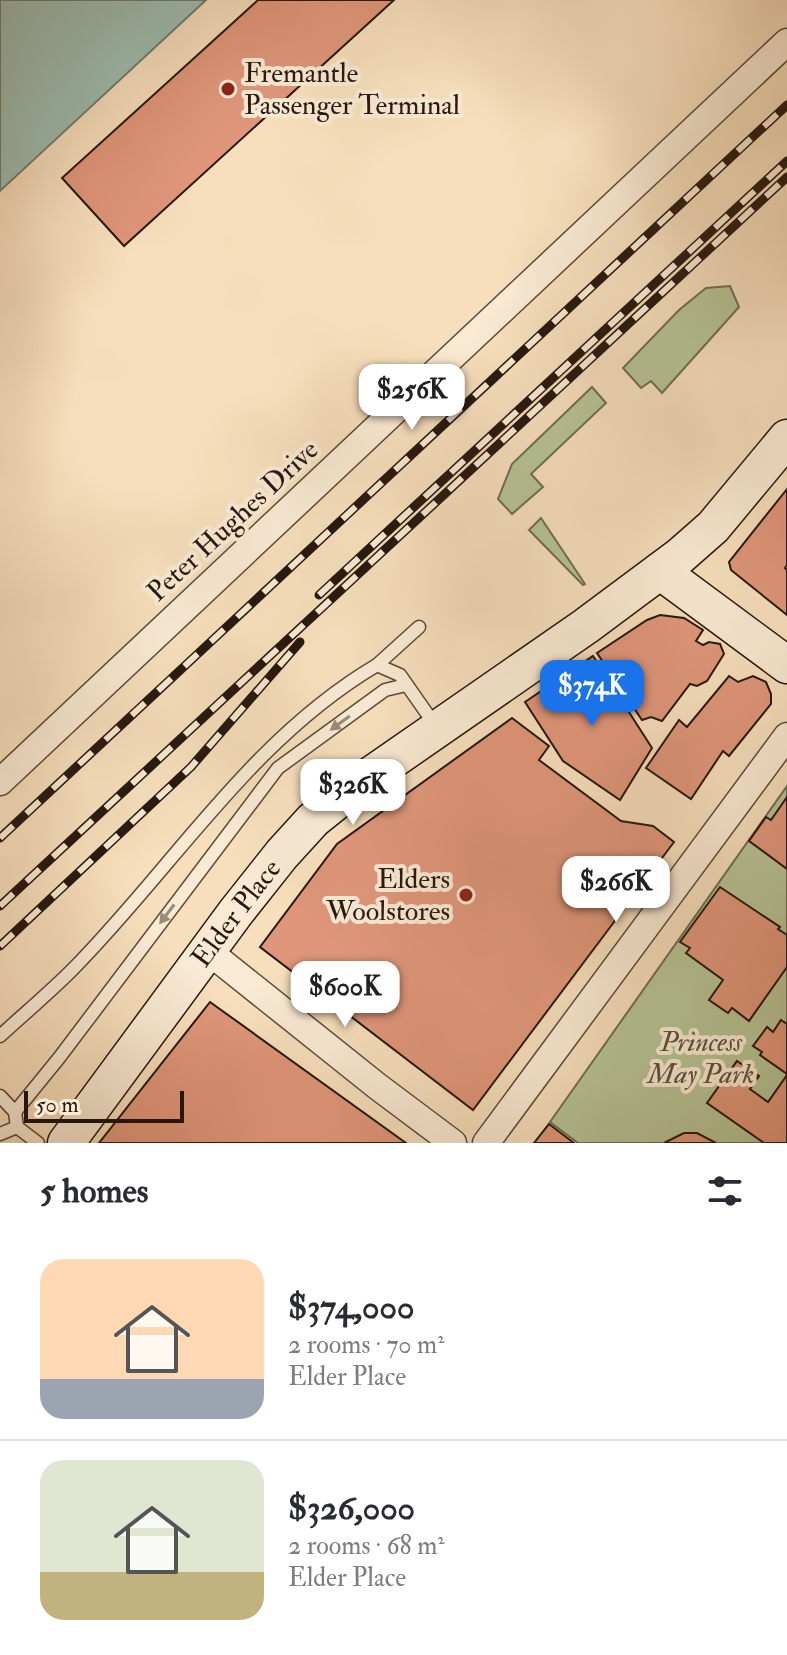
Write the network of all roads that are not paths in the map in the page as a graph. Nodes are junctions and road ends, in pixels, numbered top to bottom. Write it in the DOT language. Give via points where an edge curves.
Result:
graph roads {
  1 [pos="787,42"];
  2 [pos="787,438"];
  3 [pos="670,563"];
  4 [pos="419,627"];
  5 [pos="787,640"];
  6 [pos="377,665"];
  7 [pos="787,665"];
  8 [pos="406,685"];
  9 [pos="437,728"];
  10 [pos="787,736"];
  11 [pos="0,782"];
  12 [pos="208,951"];
  13 [pos="0,1036"];
  14 [pos="0,1096"];
  15 [pos="15,1112"];
  16 [pos="17,1127"];
  17 [pos="0,1134"];
  18 [pos="38,1143"];
  19 [pos="66,1143"];
  20 [pos="453,1143"];
  21 [pos="486,1143"];
  1 -- 11 [label="street, Peter Hughes Drive"];
  2 -- 3 [label="street, Elder Place" via="713,527"];
  3 -- 5 [label="street"];
  3 -- 7 [label="street"];
  3 -- 9 [label="street, Elder Place"];
  4 -- 6 [label="lane"];
  6 -- 8 [label="lane" via="400,675"];
  6 -- 13 [label="lane" via="263,753 73,969"];
  8 -- 9 [label="lane"];
  8 -- 15 [label="lane, one-way" via="385,690 278,768"];
  9 -- 12 [label="street, Elder Place" via="313,820"];
  10 -- 21 [label="street"];
  12 -- 19 [label="street, Elder Place"];
  12 -- 20 [label="street"];
  14 -- 15 [label="lane"];
  15 -- 16 [label="lane"];
  16 -- 17 [label="lane"];
  16 -- 18 [label="lane"];
}
